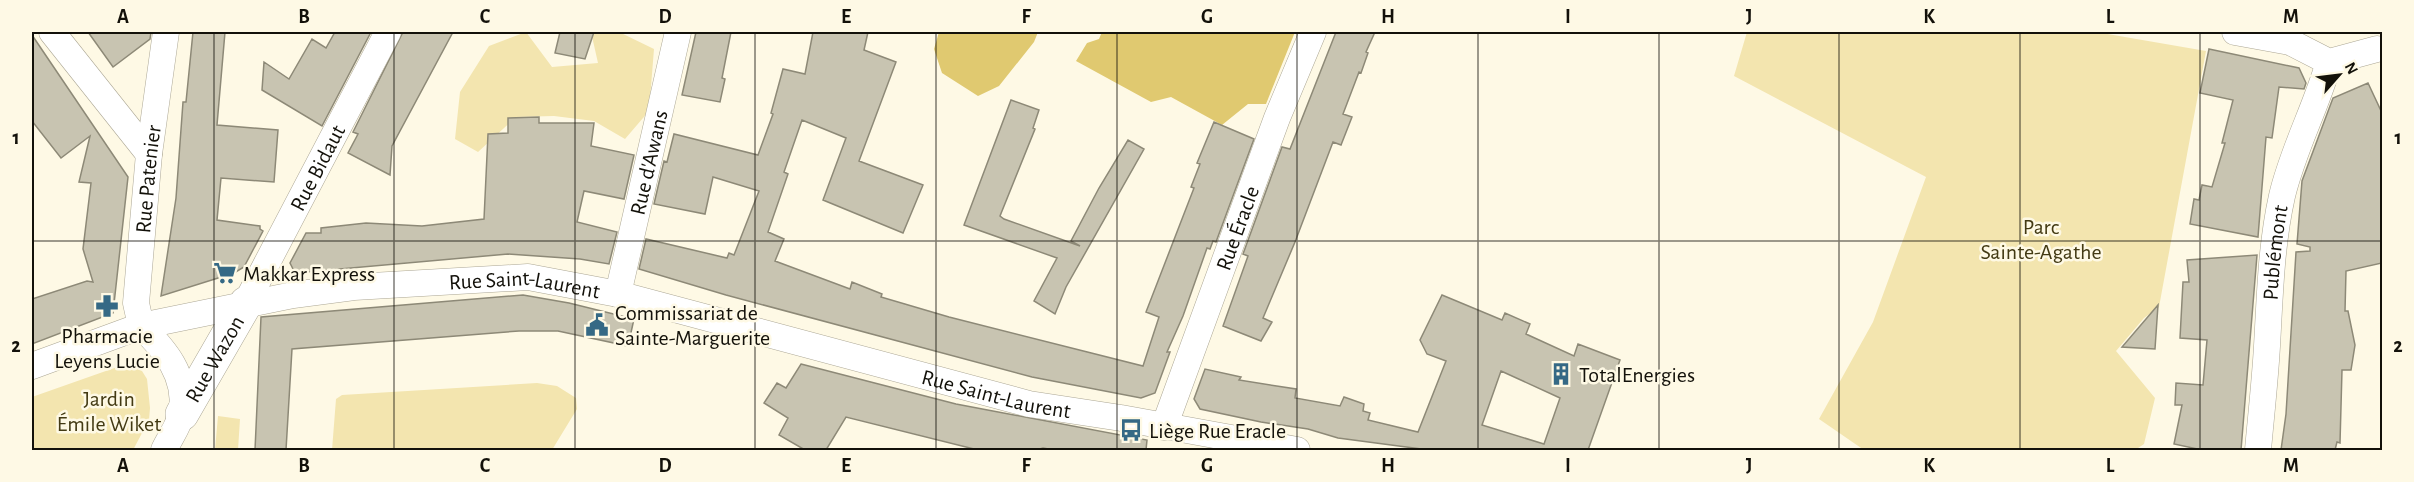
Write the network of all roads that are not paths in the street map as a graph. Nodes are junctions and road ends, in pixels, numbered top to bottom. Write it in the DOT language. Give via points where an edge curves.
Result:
graph roads {
  1 [pos="52,32"];
  2 [pos="166,32"];
  3 [pos="388,32"];
  4 [pos="678,32"];
  5 [pos="1313,32"];
  6 [pos="2235,32"];
  7 [pos="2377,48"];
  8 [pos="2329,62"];
  9 [pos="148,154"];
  10 [pos="618,294"];
  11 [pos="246,303"];
  12 [pos="141,326"];
  13 [pos="32,366"];
  14 [pos="182,414"];
  15 [pos="1164,427"];
  16 [pos="164,450"];
  17 [pos="1297,450"];
  18 [pos="2258,450"];
  1 -- 9 [label="street"];
  2 -- 9 [label="street, Rue Patenier"];
  3 -- 11 [label="street, Rue Bidaut"];
  4 -- 10 [label="street, Rue d'Awans"];
  5 -- 15 [label="street, Rue Éracle" via="1277,118"];
  6 -- 8 [label="street" via="2290,42"];
  7 -- 8 [label="street"];
  8 -- 18 [label="street, Publémont" via="2282,196 2270,272"];
  9 -- 12 [label="street, Rue Patenier" via="136,303"];
  10 -- 11 [label="street, Rue Saint-Laurent" via="528,277 354,287"];
  10 -- 15 [label="street, Rue Saint-Laurent" via="1029,404"];
  11 -- 12 [label="street, Rue Saint-Laurent"];
  11 -- 14 [label="street, Rue Wazon"];
  12 -- 13 [label="street, Rue Saint-Laurent"];
  12 -- 14 [label="street, Rue Wazon" via="165,350 175,370 182,387"];
  14 -- 16 [label="street, Rue Wazon"];
  15 -- 17 [label="street, Rue Saint-Laurent"];
}
